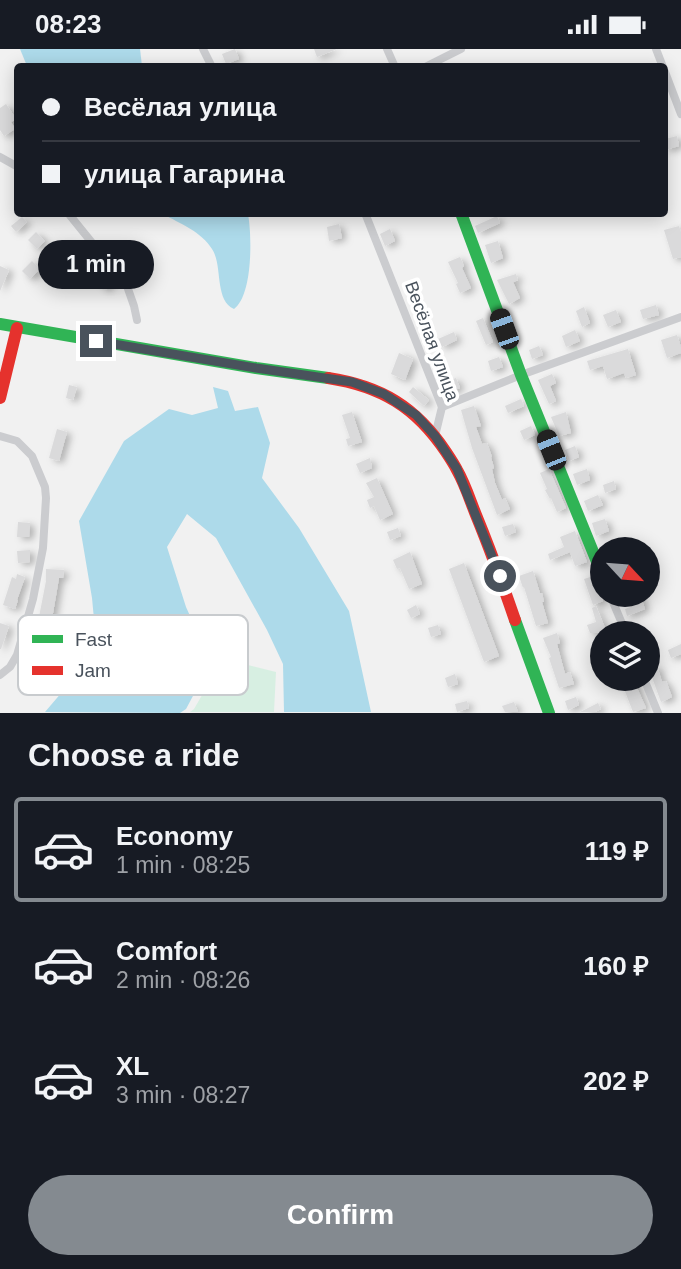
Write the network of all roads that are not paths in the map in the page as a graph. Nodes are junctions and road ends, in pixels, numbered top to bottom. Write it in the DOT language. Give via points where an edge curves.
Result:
graph roads {
  1 [pos="461,49"];
  2 [pos="433,63"];
  3 [pos="668,80"];
  4 [pos="681,114"];
  5 [pos="71,217"];
  6 [pos="367,217"];
  7 [pos="462,217"];
  8 [pos="681,317"];
  9 [pos="137,320"];
  10 [pos="0,324"];
  11 [pos="17,328"];
  12 [pos="521,375"];
  13 [pos="0,398"];
  14 [pos="442,407"];
  15 [pos="0,436"];
  16 [pos="435,436"];
  17 [pos="590,545"];
  18 [pos="28,615"];
  19 [pos="18,652"];
  20 [pos="0,675"];
  21 [pos="650,691"];
  22 [pos="550,712"];
  23 [pos="658,712"];
  1 -- 2 [label="street"];
  3 -- 4 [label="street"];
  5 -- 9 [label="street" via="127,286"];
  6 -- 14 [label="street, Весёлая улица"];
  7 -- 12 [label="main road"];
  8 -- 12 [label="street"];
  10 -- 11 [label="main road"];
  11 -- 13 [label="main road"];
  11 -- 16 [label="main road" via="352,382 384,394 416,415"];
  12 -- 14 [label="street"];
  12 -- 17 [label="main road"];
  14 -- 16 [label="street, Весёлая улица"];
  15 -- 18 [label="street" via="17,441 32,456 46,487 43,548"];
  16 -- 22 [label="main road" via="457,469"];
  19 -- 20 [label="street"];
  21 -- 23 [label="street"];
}
